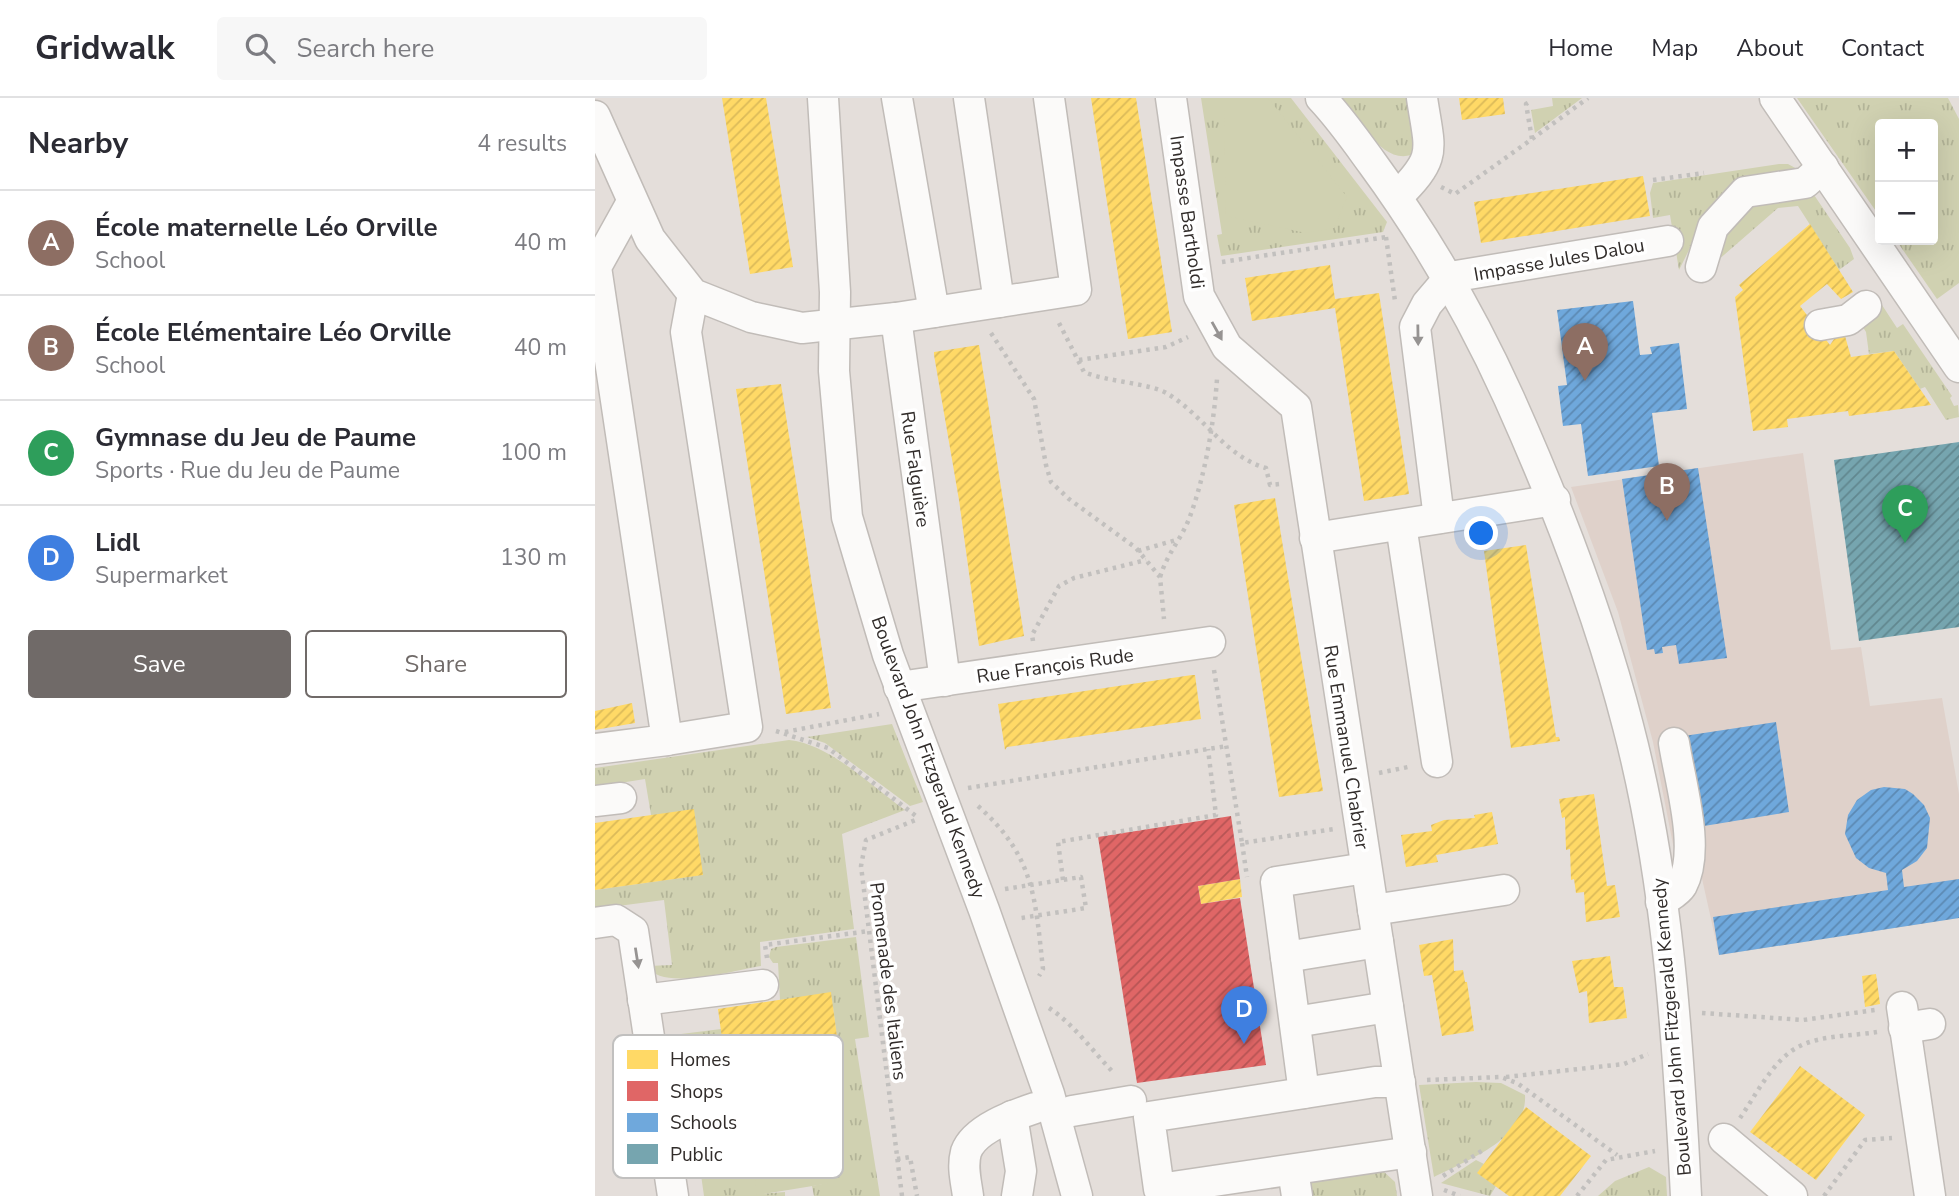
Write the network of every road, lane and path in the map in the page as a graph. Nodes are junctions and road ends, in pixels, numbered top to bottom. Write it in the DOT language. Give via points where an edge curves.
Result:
graph roads {
  1 [pos="823,98"];
  2 [pos="897,98"];
  3 [pos="969,98"];
  4 [pos="1049,98"];
  5 [pos="1171,98"];
  6 [pos="1321,98"];
  7 [pos="1422,98"];
  8 [pos="1588,98"];
  9 [pos="1775,98"];
  10 [pos="1531,100"];
  11 [pos="595,116"];
  12 [pos="1532,139"];
  13 [pos="1823,167"];
  14 [pos="1704,173"];
  15 [pos="1419,176"];
  16 [pos="1653,180"];
  17 [pos="1397,197"];
  18 [pos="632,202"];
  19 [pos="1668,241"];
  20 [pos="1195,266"];
  21 [pos="1701,267"];
  22 [pos="1450,277"];
  23 [pos="693,294"];
  24 [pos="1866,306"];
  25 [pos="934,312"];
  26 [pos="992,313"];
  27 [pos="1397,314"];
  28 [pos="1053,315"];
  29 [pos="896,318"];
  30 [pos="834,324"];
  31 [pos="1820,325"];
  32 [pos="1192,328"];
  33 [pos="1079,360"];
  34 [pos="1959,367"];
  35 [pos="1217,374"];
  36 [pos="1212,428"];
  37 [pos="1290,483"];
  38 [pos="1555,500"];
  39 [pos="1439,518"];
  40 [pos="1401,525"];
  41 [pos="1315,538"];
  42 [pos="1177,539"];
  43 [pos="1138,551"];
  44 [pos="1146,560"];
  45 [pos="1160,577"];
  46 [pos="1033,645"];
  47 [pos="1167,648"];
  48 [pos="1212,655"];
  49 [pos="945,681"];
  50 [pos="903,698"];
  51 [pos="747,727"];
  52 [pos="783,732"];
  53 [pos="667,740"];
  54 [pos="1674,743"];
  55 [pos="1227,746"];
  56 [pos="595,749"];
  57 [pos="1208,749"];
  58 [pos="1437,762"];
  59 [pos="1369,774"];
  60 [pos="967,797"];
  61 [pos="976,805"];
  62 [pos="931,814"];
  63 [pos="920,819"];
  64 [pos="1359,825"];
  65 [pos="1243,843"];
  66 [pos="1366,867"];
  67 [pos="1063,880"];
  68 [pos="1033,885"];
  69 [pos="1248,886"];
  70 [pos="997,890"];
  71 [pos="1504,890"];
  72 [pos="1661,902"];
  73 [pos="1373,910"];
  74 [pos="1038,916"];
  75 [pos="1021,918"];
  76 [pos="595,923"];
  77 [pos="869,931"];
  78 [pos="1378,942"];
  79 [pos="1286,957"];
  80 [pos="1038,978"];
  81 [pos="763,985"];
  82 [pos="643,1000"];
  83 [pos="1388,1007"];
  84 [pos="1691,1013"];
  85 [pos="1912,1020"];
  86 [pos="1294,1022"];
  87 [pos="648,1035"];
  88 [pos="1651,1052"];
  89 [pos="1501,1077"];
  90 [pos="1400,1082"];
  91 [pos="1304,1093"];
  92 [pos="1131,1101"];
  93 [pos="1072,1111"];
  94 [pos="1724,1139"];
  95 [pos="1865,1140"];
  96 [pos="1684,1148"];
  97 [pos="1483,1150"];
  98 [pos="1411,1153"];
  99 [pos="1618,1156"];
  100 [pos="897,1158"];
  101 [pos="1441,1177"];
  102 [pos="670,1178"];
  103 [pos="1295,1183"];
  104 [pos="1229,1188"];
  105 [pos="1160,1193"];
  106 [pos="673,1196"];
  107 [pos="902,1196"];
  108 [pos="916,1196"];
  109 [pos="968,1196"];
  110 [pos="1017,1196"];
  111 [pos="1077,1196"];
  112 [pos="1417,1196"];
  113 [pos="1577,1196"];
  114 [pos="1686,1196"];
  115 [pos="1792,1196"];
  116 [pos="1824,1196"];
  117 [pos="1930,1196"];
  1 -- 30 [label="street, Boulevard John Fitzgerald Kennedy"];
  2 -- 25 [label="street"];
  3 -- 26 [label="street"];
  4 -- 26 [label="street" via="1076,290"];
  5 -- 20 [label="street, Impasse Bartholdi"];
  6 -- 17 [label="street, Boulevard John Fitzgerald Kennedy"];
  7 -- 15 [label="street" via="1430,153"];
  8 -- 12 [label="path"];
  9 -- 13 [label="street"];
  10 -- 12 [label="path" via="1525,110"];
  11 -- 18 [label="street"];
  12 -- 15 [label="path" via="1455,194"];
  13 -- 21 [label="street" via="1805,183 1745,192 1713,227"];
  13 -- 34 [label="street"];
  14 -- 16 [label="path"];
  15 -- 17 [label="street"];
  17 -- 22 [label="street, Boulevard John Fitzgerald Kennedy"];
  18 -- 23 [label="street" via="650,239"];
  18 -- 53 [label="street" via="596,267"];
  19 -- 22 [label="street, Impasse Jules Dalou"];
  20 -- 27 [label="path" via="1385,237"];
  20 -- 41 [label="street, Impasse Bartholdi, one-way" via="1199,296 1220,339 1296,407"];
  22 -- 38 [label="street, Boulevard John Fitzgerald Kennedy"];
  22 -- 39 [label="street, one-way" via="1415,327"];
  23 -- 30 [label="street" via="751,317 802,328"];
  23 -- 51 [label="street" via="686,332"];
  24 -- 31 [label="street" via="1848,320"];
  25 -- 26 [label="street"];
  25 -- 29 [label="street"];
  26 -- 43 [label="path" via="1034,399 1052,482"];
  28 -- 33 [label="path"];
  29 -- 30 [label="street"];
  29 -- 49 [label="street, Rue Falguière"];
  30 -- 50 [label="street, Boulevard John Fitzgerald Kennedy" via="848,517"];
  32 -- 33 [label="path" via="1189,336 1166,347"];
  33 -- 36 [label="path" via="1084,372 1093,376 1166,393"];
  35 -- 36 [label="path"];
  36 -- 37 [label="path" via="1247,463 1266,468 1270,485"];
  36 -- 42 [label="path" via="1189,518"];
  38 -- 39 [label="street"];
  38 -- 72 [label="street, Boulevard John Fitzgerald Kennedy" via="1596,614 1629,728"];
  39 -- 40 [label="street"];
  40 -- 41 [label="street"];
  40 -- 58 [label="street"];
  41 -- 64 [label="street, Rue Emmanuel Chabrier"];
  42 -- 43 [label="path"];
  42 -- 45 [label="path"];
  43 -- 44 [label="path"];
  44 -- 45 [label="path"];
  44 -- 46 [label="path" via="1059,586 1032,635"];
  45 -- 47 [label="path"];
  47 -- 48 [label="street, Rue François Rude"];
  47 -- 49 [label="street, Rue François Rude"];
  48 -- 55 [label="path"];
  49 -- 50 [label="street, Rue François Rude"];
  50 -- 52 [label="path"];
  50 -- 111 [label="street, Boulevard John Fitzgerald Kennedy" via="1035,1054"];
  51 -- 52 [label="path"];
  51 -- 53 [label="street"];
  52 -- 63 [label="path" via="828,748"];
  53 -- 56 [label="street"];
  54 -- 72 [label="street" via="1690,865 1681,888"];
  55 -- 57 [label="path"];
  55 -- 65 [label="path"];
  57 -- 60 [label="path" via="959,789"];
  57 -- 67 [label="path" via="1216,815 1058,842"];
  58 -- 59 [label="path"];
  61 -- 68 [label="path" via="1020,854"];
  62 -- 63 [label="path, Promenade des Italiens"];
  63 -- 77 [label="path, Promenade des Italiens" via="866,840 861,866"];
  64 -- 65 [label="path"];
  64 -- 66 [label="street, Rue Emmanuel Chabrier"];
  65 -- 69 [label="path"];
  66 -- 73 [label="street, Rue Emmanuel Chabrier"];
  66 -- 79 [label="street" via="1276,882"];
  67 -- 68 [label="path"];
  67 -- 74 [label="path" via="1081,877 1086,908"];
  68 -- 70 [label="path"];
  68 -- 74 [label="path"];
  71 -- 73 [label="street"];
  72 -- 96 [label="street, Boulevard John Fitzgerald Kennedy"];
  73 -- 78 [label="street, Rue Emmanuel Chabrier"];
  74 -- 75 [label="path"];
  74 -- 80 [label="path" via="1043,969"];
  76 -- 82 [label="street, one-way" via="616,920 633,931"];
  77 -- 81 [label="path" via="765,946 770,984"];
  77 -- 100 [label="path, Promenade des Italiens"];
  78 -- 79 [label="street"];
  78 -- 83 [label="street, Rue Emmanuel Chabrier"];
  79 -- 86 [label="street"];
  81 -- 82 [label="street"];
  82 -- 87 [label="street"];
  83 -- 86 [label="street"];
  83 -- 90 [label="street, Rue Emmanuel Chabrier"];
  84 -- 85 [label="path"];
  85 -- 94 [label="path" via="1797,1047 1786,1055"];
  85 -- 117 [label="street"];
  86 -- 91 [label="street"];
  88 -- 89 [label="path" via="1624,1064"];
  89 -- 90 [label="path"];
  89 -- 99 [label="path" via="1523,1085"];
  90 -- 91 [label="street"];
  90 -- 98 [label="street, Rue Emmanuel Chabrier"];
  91 -- 105 [label="street" via="1149,1117"];
  92 -- 93 [label="street"];
  94 -- 115 [label="street"];
  95 -- 116 [label="path"];
  96 -- 99 [label="path"];
  96 -- 114 [label="street, Boulevard John Fitzgerald Kennedy"];
  97 -- 101 [label="path"];
  98 -- 103 [label="street"];
  98 -- 112 [label="street, Rue Emmanuel Chabrier"];
  99 -- 113 [label="path" via="1600,1164"];
  100 -- 107 [label="path, Promenade des Italiens"];
  100 -- 108 [label="path" via="911,1157"];
  102 -- 106 [label="street"];
  103 -- 104 [label="street"];
  104 -- 105 [label="street"];
  109 -- 110 [label="street" via="964,1169 974,1140 1024,1112"];
}
